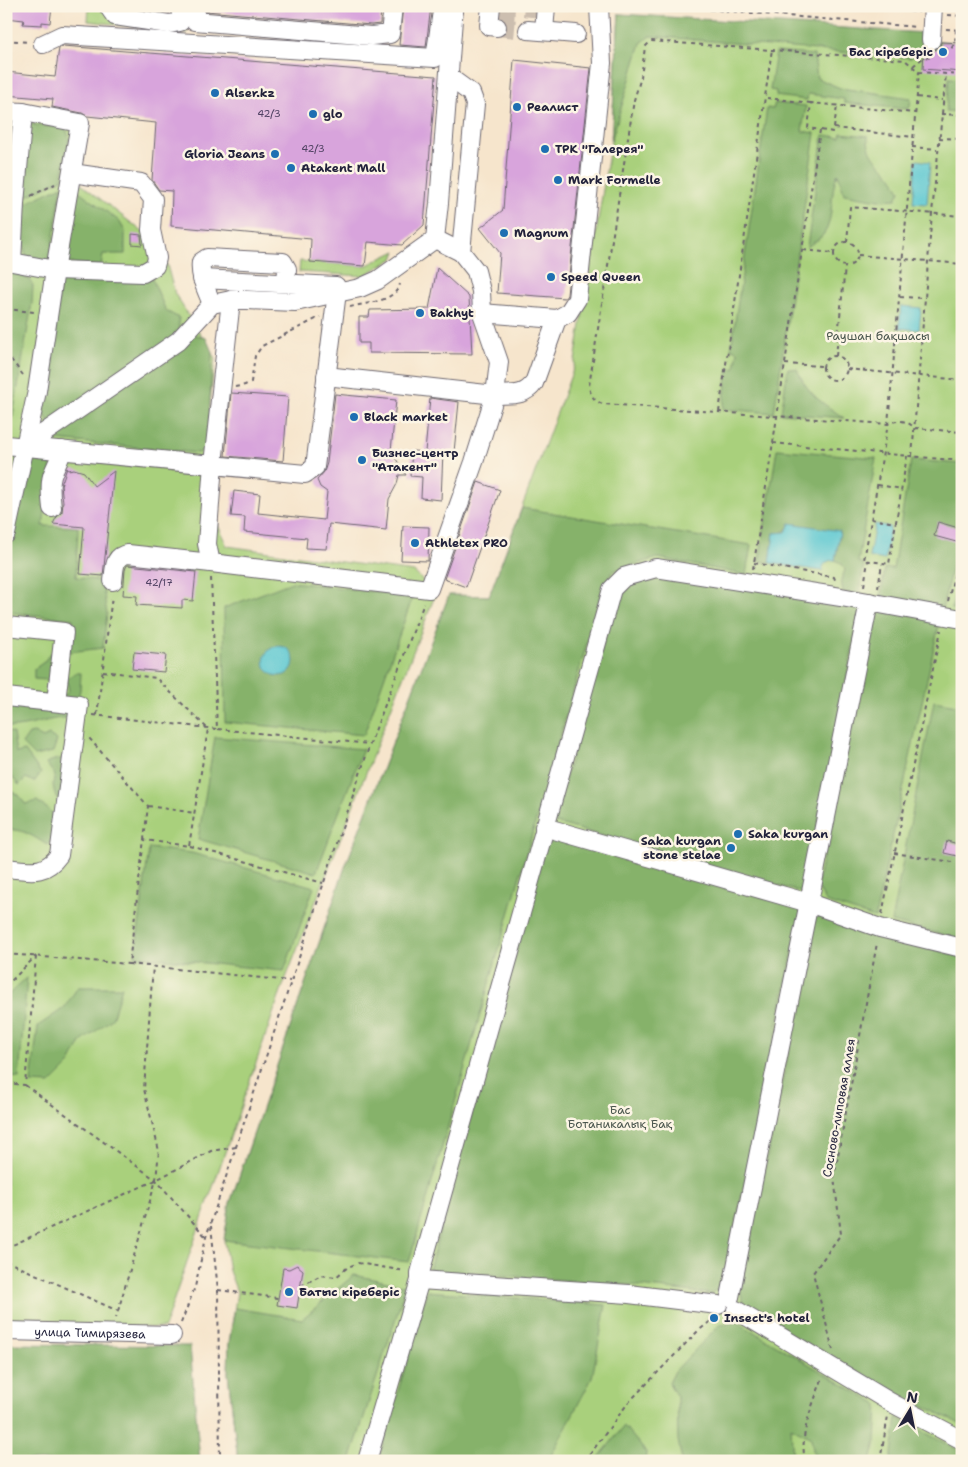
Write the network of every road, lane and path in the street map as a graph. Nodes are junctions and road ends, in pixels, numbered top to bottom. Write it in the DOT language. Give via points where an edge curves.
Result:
graph roads {
  1 [pos="108,6"];
  2 [pos="126,6"];
  3 [pos="176,6"];
  4 [pos="182,6"];
  5 [pos="196,6"];
  6 [pos="393,6"];
  7 [pos="491,6"];
  8 [pos="599,6"];
  9 [pos="670,6"];
  10 [pos="846,6"];
  11 [pos="454,9"];
  12 [pos="962,16"];
  13 [pos="932,22"];
  14 [pos="536,23"];
  15 [pos="497,27"];
  16 [pos="956,30"];
  17 [pos="962,30"];
  18 [pos="576,34"];
  19 [pos="6,40"];
  20 [pos="955,43"];
  21 [pos="44,44"];
  22 [pos="772,49"];
  23 [pos="924,57"];
  24 [pos="913,66"];
  25 [pos="919,72"];
  26 [pos="946,74"];
  27 [pos="962,75"];
  28 [pos="449,77"];
  29 [pos="917,97"];
  30 [pos="766,98"];
  31 [pos="943,100"];
  32 [pos="812,103"];
  33 [pos="837,106"];
  34 [pos="14,111"];
  35 [pos="915,113"];
  36 [pos="941,114"];
  37 [pos="962,116"];
  38 [pos="834,128"];
  39 [pos="820,130"];
  40 [pos="913,137"];
  41 [pos="939,138"];
  42 [pos="962,139"];
  43 [pos="912,147"];
  44 [pos="938,149"];
  45 [pos="65,178"];
  46 [pos="15,204"];
  47 [pos="906,212"];
  48 [pos="932,214"];
  49 [pos="962,216"];
  50 [pos="435,239"];
  51 [pos="847,242"];
  52 [pos="802,250"];
  53 [pos="461,252"];
  54 [pos="833,253"];
  55 [pos="858,255"];
  56 [pos="903,260"];
  57 [pos="928,261"];
  58 [pos="962,264"];
  59 [pos="845,267"];
  60 [pos="55,270"];
  61 [pos="360,288"];
  62 [pos="337,292"];
  63 [pos="899,296"];
  64 [pos="925,298"];
  65 [pos="230,300"];
  66 [pos="212,304"];
  67 [pos="6,310"];
  68 [pos="48,313"];
  69 [pos="482,313"];
  70 [pos="557,320"];
  71 [pos="896,336"];
  72 [pos="922,338"];
  73 [pos="6,353"];
  74 [pos="836,356"];
  75 [pos="785,364"];
  76 [pos="822,366"];
  77 [pos="847,369"];
  78 [pos="893,374"];
  79 [pos="326,376"];
  80 [pos="919,376"];
  81 [pos="26,379"];
  82 [pos="962,380"];
  83 [pos="495,394"];
  84 [pos="719,412"];
  85 [pos="777,417"];
  86 [pos="888,424"];
  87 [pos="915,428"];
  88 [pos="962,432"];
  89 [pos="773,443"];
  90 [pos="6,445"];
  91 [pos="25,446"];
  92 [pos="62,450"];
  93 [pos="884,454"];
  94 [pos="907,456"];
  95 [pos="912,456"];
  96 [pos="962,461"];
  97 [pos="213,464"];
  98 [pos="878,485"];
  99 [pos="902,488"];
  100 [pos="52,508"];
  101 [pos="871,519"];
  102 [pos="896,523"];
  103 [pos="6,534"];
  104 [pos="962,555"];
  105 [pos="868,560"];
  106 [pos="211,563"];
  107 [pos="754,563"];
  108 [pos="882,563"];
  109 [pos="113,581"];
  110 [pos="751,582"];
  111 [pos="429,589"];
  112 [pos="841,596"];
  113 [pos="869,602"];
  114 [pos="944,616"];
  115 [pos="962,619"];
  116 [pos="6,626"];
  117 [pos="103,671"];
  118 [pos="6,697"];
  119 [pos="56,702"];
  120 [pos="97,715"];
  121 [pos="78,719"];
  122 [pos="208,729"];
  123 [pos="217,729"];
  124 [pos="370,744"];
  125 [pos="148,806"];
  126 [pos="195,813"];
  127 [pos="544,827"];
  128 [pos="144,840"];
  129 [pos="189,846"];
  130 [pos="894,853"];
  131 [pos="952,862"];
  132 [pos="6,868"];
  133 [pos="323,883"];
  134 [pos="809,903"];
  135 [pos="880,928"];
  136 [pos="962,948"];
  137 [pos="6,954"];
  138 [pos="36,956"];
  139 [pos="129,964"];
  140 [pos="153,966"];
  141 [pos="290,981"];
  142 [pos="6,986"];
  143 [pos="6,1082"];
  144 [pos="25,1085"];
  145 [pos="236,1147"];
  146 [pos="156,1180"];
  147 [pos="210,1225"];
  148 [pos="206,1237"];
  149 [pos="6,1248"];
  150 [pos="6,1261"];
  151 [pos="420,1276"];
  152 [pos="301,1286"];
  153 [pos="218,1290"];
  154 [pos="278,1298"];
  155 [pos="726,1306"];
  156 [pos="118,1311"];
  157 [pos="6,1331"];
  158 [pos="111,1334"];
  159 [pos="172,1335"];
  160 [pos="833,1368"];
  161 [pos="890,1402"];
  162 [pos="962,1440"];
  163 [pos="220,1461"];
  164 [pos="367,1461"];
  165 [pos="586,1461"];
  166 [pos="805,1461"];
  167 [pos="880,1461"];
  1 -- 4 [label="lane" via="115,16 169,24 180,22"];
  2 -- 3 [label="lane" via="132,16 169,20 175,16"];
  5 -- 6 [label="lane" via="195,21 371,36 390,34"];
  7 -- 15 [label="lane" via="489,26"];
  8 -- 70 [label="lane" via="602,63 577,299 568,313"];
  9 -- 13 [label="path"];
  10 -- 13 [label="path"];
  11 -- 21 [label="lane" via="442,11 436,58 62,35"];
  11 -- 28 [label="lane"];
  12 -- 13 [label="path"];
  13 -- 16 [label="path"];
  14 -- 18 [label="lane"];
  16 -- 17 [label="path"];
  16 -- 20 [label="path"];
  19 -- 21 [label="path"];
  22 -- 24 [label="path" via="905,60"];
  22 -- 30 [label="path"];
  22 -- 84 [label="path" via="651,41 645,47 589,386 590,393 602,404"];
  23 -- 24 [label="path"];
  24 -- 25 [label="path"];
  25 -- 26 [label="path"];
  25 -- 29 [label="path"];
  26 -- 27 [label="path"];
  26 -- 31 [label="path"];
  28 -- 50 [label="lane"];
  28 -- 53 [label="lane" via="471,93 474,104"];
  29 -- 31 [label="path"];
  29 -- 35 [label="path"];
  30 -- 32 [label="path"];
  30 -- 84 [label="path"];
  31 -- 36 [label="path"];
  32 -- 33 [label="path"];
  32 -- 39 [label="path" via="808,128"];
  33 -- 35 [label="path"];
  33 -- 38 [label="path"];
  34 -- 45 [label="lane" via="80,123"];
  34 -- 46 [label="lane"];
  35 -- 40 [label="path"];
  36 -- 37 [label="path"];
  36 -- 41 [label="path"];
  38 -- 39 [label="path" via="833,132"];
  38 -- 40 [label="path"];
  39 -- 52 [label="path"];
  40 -- 43 [label="path"];
  41 -- 42 [label="path"];
  41 -- 44 [label="path"];
  43 -- 44 [label="path"];
  43 -- 47 [label="path"];
  44 -- 48 [label="path"];
  45 -- 46 [label="path"];
  45 -- 60 [label="lane"];
  45 -- 60 [label="lane" via="142,183 153,199 151,230 157,258 155,266 143,273"];
  46 -- 60 [label="lane" via="12,262"];
  47 -- 48 [label="path"];
  47 -- 51 [label="path" via="850,207"];
  47 -- 56 [label="path"];
  48 -- 49 [label="path"];
  48 -- 57 [label="path"];
  50 -- 53 [label="lane"];
  50 -- 61 [label="lane" via="378,280"];
  51 -- 54 [label="path" via="837,246"];
  51 -- 55 [label="path" via="855,246"];
  52 -- 54 [label="path"];
  52 -- 75 [label="path"];
  53 -- 69 [label="lane" via="476,271"];
  54 -- 59 [label="path" via="837,263"];
  55 -- 56 [label="path"];
  55 -- 59 [label="path" via="856,262"];
  56 -- 57 [label="path"];
  56 -- 63 [label="path"];
  57 -- 58 [label="path"];
  57 -- 64 [label="path"];
  59 -- 74 [label="path"];
  60 -- 68 [label="lane"];
  61 -- 62 [label="lane"];
  61 -- 66 [label="lane" via="202,278"];
  62 -- 65 [label="lane" via="294,302"];
  62 -- 79 [label="lane"];
  63 -- 64 [label="path"];
  63 -- 71 [label="path"];
  64 -- 72 [label="path"];
  65 -- 66 [label="lane"];
  65 -- 97 [label="lane"];
  66 -- 91 [label="lane" via="178,340"];
  67 -- 68 [label="path"];
  68 -- 91 [label="lane"];
  69 -- 70 [label="lane"];
  69 -- 83 [label="lane" via="499,362"];
  70 -- 83 [label="lane" via="529,390 520,394"];
  71 -- 72 [label="path"];
  71 -- 78 [label="path"];
  72 -- 80 [label="path"];
  73 -- 81 [label="path"];
  74 -- 76 [label="path" via="828,357"];
  74 -- 77 [label="path" via="844,359"];
  75 -- 76 [label="path"];
  75 -- 85 [label="path"];
  76 -- 77 [label="path" via="826,377 833,380 842,378"];
  77 -- 78 [label="path"];
  78 -- 80 [label="path"];
  78 -- 86 [label="path"];
  79 -- 83 [label="lane"];
  79 -- 97 [label="lane" via="315,467 311,471 305,474"];
  80 -- 82 [label="path"];
  80 -- 87 [label="path"];
  83 -- 111 [label="lane"];
  84 -- 85 [label="path"];
  85 -- 86 [label="path"];
  85 -- 89 [label="path"];
  86 -- 87 [label="path" via="902,420"];
  86 -- 93 [label="path"];
  87 -- 88 [label="path"];
  87 -- 95 [label="path"];
  89 -- 93 [label="path"];
  89 -- 107 [label="path"];
  90 -- 91 [label="lane"];
  91 -- 92 [label="lane"];
  91 -- 103 [label="lane"];
  92 -- 97 [label="lane"];
  92 -- 100 [label="lane" via="52,476"];
  93 -- 94 [label="path"];
  93 -- 98 [label="path"];
  94 -- 95 [label="path"];
  94 -- 99 [label="path"];
  95 -- 96 [label="path"];
  97 -- 106 [label="lane" via="207,544"];
  98 -- 99 [label="path"];
  98 -- 101 [label="path"];
  99 -- 102 [label="path"];
  101 -- 102 [label="path"];
  101 -- 105 [label="path" via="864,560"];
  102 -- 108 [label="path" via="889,564"];
  104 -- 114 [label="path" via="959,555"];
  105 -- 108 [label="path"];
  105 -- 113 [label="path"];
  106 -- 109 [label="lane" via="121,555 117,559"];
  106 -- 111 [label="lane"];
  106 -- 123 [label="path"];
  107 -- 110 [label="path"];
  107 -- 112 [label="path" via="834,576"];
  108 -- 113 [label="path"];
  109 -- 117 [label="path"];
  110 -- 112 [label="lane"];
  110 -- 127 [label="lane" via="656,568 624,577 612,589"];
  111 -- 124 [label="path"];
  112 -- 113 [label="lane"];
  113 -- 114 [label="lane"];
  113 -- 134 [label="lane"];
  114 -- 115 [label="lane"];
  114 -- 130 [label="path"];
  116 -- 119 [label="lane" via="64,632"];
  117 -- 120 [label="path"];
  117 -- 122 [label="path" via="156,678"];
  118 -- 119 [label="lane"];
  119 -- 121 [label="lane" via="79,705"];
  120 -- 121 [label="path"];
  120 -- 122 [label="path"];
  121 -- 125 [label="path"];
  121 -- 132 [label="lane" via="59,855 52,865 41,871"];
  122 -- 123 [label="path"];
  122 -- 126 [label="path"];
  123 -- 124 [label="path"];
  124 -- 133 [label="path"];
  125 -- 126 [label="path"];
  125 -- 128 [label="path"];
  126 -- 129 [label="path"];
  127 -- 134 [label="lane"];
  127 -- 151 [label="lane"];
  128 -- 129 [label="path"];
  128 -- 139 [label="path"];
  129 -- 133 [label="path"];
  130 -- 131 [label="path"];
  130 -- 135 [label="path"];
  133 -- 141 [label="path"];
  134 -- 135 [label="lane"];
  134 -- 155 [label="lane"];
  135 -- 136 [label="lane"];
  135 -- 160 [label="path, Сосново-липовая аллея" via="834,1177 841,1234 813,1272"];
  137 -- 138 [label="path"];
  138 -- 139 [label="path"];
  138 -- 142 [label="path"];
  138 -- 144 [label="path"];
  139 -- 140 [label="path"];
  140 -- 141 [label="path"];
  140 -- 146 [label="path" via="144,1089 159,1150"];
  141 -- 145 [label="path"];
  143 -- 144 [label="path"];
  144 -- 146 [label="path"];
  145 -- 146 [label="path" via="211,1151"];
  145 -- 147 [label="path"];
  146 -- 148 [label="path"];
  146 -- 149 [label="path"];
  146 -- 156 [label="path"];
  147 -- 148 [label="path"];
  147 -- 153 [label="path"];
  148 -- 159 [label="path" via="195,1287 181,1324"];
  150 -- 156 [label="path"];
  151 -- 152 [label="path" via="358,1263 336,1277 321,1275"];
  151 -- 155 [label="lane"];
  151 -- 164 [label="lane"];
  153 -- 154 [label="path"];
  153 -- 163 [label="path"];
  155 -- 160 [label="lane"];
  155 -- 165 [label="path" via="628,1404"];
  156 -- 158 [label="path"];
  157 -- 158 [label="lane, улица Тимирязева"];
  158 -- 159 [label="lane, улица Тимирязева"];
  160 -- 161 [label="lane"];
  160 -- 166 [label="path" via="809,1415 802,1448"];
  161 -- 162 [label="lane"];
  161 -- 167 [label="path"];
}
